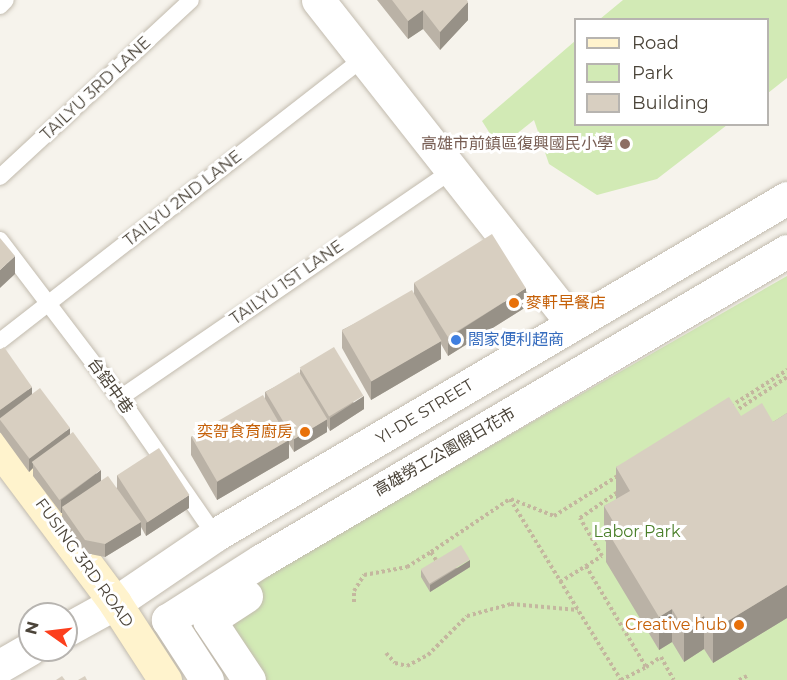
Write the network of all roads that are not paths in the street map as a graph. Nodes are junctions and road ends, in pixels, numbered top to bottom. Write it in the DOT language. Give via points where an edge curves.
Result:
graph roads {
  1 [pos="6,0"];
  2 [pos="191,0"];
  3 [pos="318,0"];
  4 [pos="0,6"];
  5 [pos="365,57"];
  6 [pos="454,168"];
  7 [pos="0,177"];
  8 [pos="787,198"];
  9 [pos="0,240"];
  10 [pos="787,251"];
  11 [pos="787,270"];
  12 [pos="49,303"];
  13 [pos="573,324"];
  14 [pos="0,341"];
  15 [pos="120,398"];
  16 [pos="0,449"];
  17 [pos="215,535"];
  18 [pos="115,603"];
  19 [pos="78,623"];
  20 [pos="18,656"];
  21 [pos="0,666"];
  22 [pos="165,680"];
  23 [pos="207,680"];
  24 [pos="249,680"];
  1 -- 4 [label="lane"];
  2 -- 7 [label="lane, TAILYU 3RD LANE"];
  3 -- 5 [label="street"];
  5 -- 6 [label="street"];
  5 -- 12 [label="lane, TAILYU 2ND LANE"];
  6 -- 13 [label="street"];
  6 -- 15 [label="lane, TAILYU 1ST LANE"];
  8 -- 13 [label="street, YI-DE STREET"];
  9 -- 12 [label="lane, 台鋁中巷"];
  10 -- 23 [label="street, 高雄勞工公園假日花市" via="272,554 168,620"];
  11 -- 24 [label="street, 高雄勞工公園假日花市" via="429,481 209,620"];
  12 -- 14 [label="lane, TAILYU 2ND LANE"];
  12 -- 15 [label="lane, 台鋁中巷"];
  13 -- 17 [label="street, YI-DE STREET"];
  15 -- 17 [label="lane, 台鋁中巷"];
  16 -- 18 [label="street, FUSING 3RD ROAD"];
  17 -- 18 [label="street, YI-DE STREET"];
  18 -- 19 [label="street, YI-DE STREET"];
  18 -- 22 [label="street, FUSING 3RD ROAD"];
  20 -- 21 [label="street"];
}
